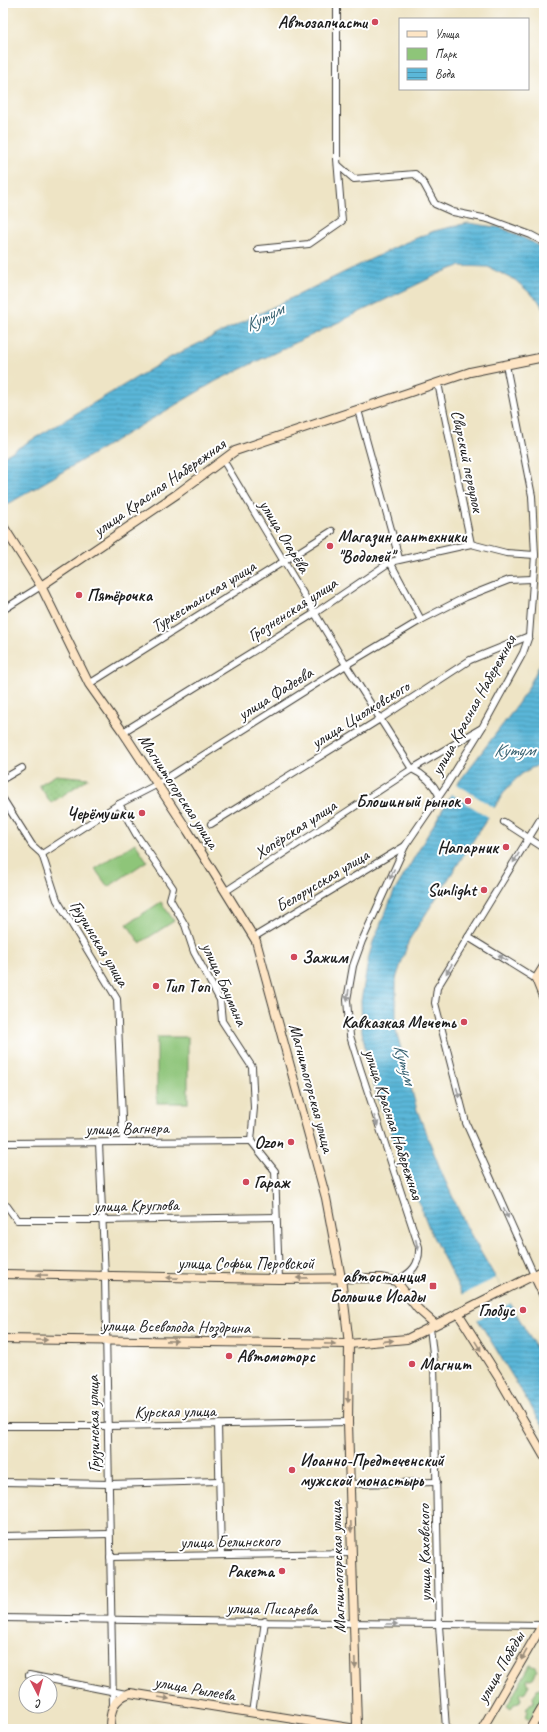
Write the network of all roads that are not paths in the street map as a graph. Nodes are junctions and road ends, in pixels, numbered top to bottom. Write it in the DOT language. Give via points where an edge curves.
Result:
graph roads {
  1 [pos="337,3"];
  2 [pos="338,164"];
  3 [pos="544,242"];
  4 [pos="258,249"];
  5 [pos="543,358"];
  6 [pos="506,365"];
  7 [pos="438,383"];
  8 [pos="358,410"];
  9 [pos="223,460"];
  10 [pos="5,529"];
  11 [pos="332,531"];
  12 [pos="471,544"];
  13 [pos="535,555"];
  14 [pos="399,558"];
  15 [pos="284,562"];
  16 [pos="390,562"];
  17 [pos="532,579"];
  18 [pos="41,586"];
  19 [pos="3,610"];
  20 [pos="315,612"];
  21 [pos="421,620"];
  22 [pos="529,636"];
  23 [pos="346,665"];
  24 [pos="89,684"];
  25 [pos="380,719"];
  26 [pos="482,728"];
  27 [pos="123,732"];
  28 [pos="22,768"];
  29 [pos="412,770"];
  30 [pos="3,779"];
  31 [pos="156,785"];
  32 [pos="439,795"];
  33 [pos="3,799"];
  34 [pos="120,804"];
  35 [pos="544,813"];
  36 [pos="504,822"];
  37 [pos="211,824"];
  38 [pos="528,838"];
  39 [pos="405,846"];
  40 [pos="544,848"];
  41 [pos="42,854"];
  42 [pos="226,891"];
  43 [pos="254,937"];
  44 [pos="468,937"];
  45 [pos="544,966"];
  46 [pos="536,979"];
  47 [pos="544,984"];
  48 [pos="544,999"];
  49 [pos="251,1141"];
  50 [pos="123,1142"];
  51 [pos="3,1143"];
  52 [pos="99,1143"];
  53 [pos="3,1206"];
  54 [pos="276,1217"];
  55 [pos="102,1220"];
  56 [pos="544,1270"];
  57 [pos="3,1274"];
  58 [pos="534,1275"];
  59 [pos="105,1277"];
  60 [pos="341,1278"];
  61 [pos="279,1279"];
  62 [pos="396,1281"];
  63 [pos="544,1296"];
  64 [pos="458,1313"];
  65 [pos="433,1326"];
  66 [pos="3,1340"];
  67 [pos="106,1340"];
  68 [pos="349,1344"];
  69 [pos="348,1422"];
  70 [pos="218,1424"];
  71 [pos="3,1426"];
  72 [pos="108,1426"];
  73 [pos="544,1456"];
  74 [pos="220,1481"];
  75 [pos="3,1482"];
  76 [pos="437,1482"];
  77 [pos="109,1484"];
  78 [pos="350,1484"];
  79 [pos="109,1534"];
  80 [pos="3,1536"];
  81 [pos="351,1553"];
  82 [pos="221,1555"];
  83 [pos="110,1557"];
  84 [pos="3,1618"];
  85 [pos="111,1620"];
  86 [pos="265,1621"];
  87 [pos="353,1624"];
  88 [pos="439,1624"];
  89 [pos="543,1624"];
  90 [pos="58,1681"];
  91 [pos="113,1691"];
  92 [pos="126,1694"];
  93 [pos="544,1704"];
  94 [pos="113,1705"];
  95 [pos="252,1713"];
  96 [pos="536,1719"];
  97 [pos="544,1722"];
  98 [pos="482,1728"];
  99 [pos="110,1729"];
  100 [pos="357,1729"];
  101 [pos="446,1729"];
  102 [pos="530,1729"];
  1 -- 2 [label="street"];
  2 -- 3 [label="street" via="354,179 415,174 435,204 453,212 488,219"];
  2 -- 4 [label="street" via="342,221 309,244"];
  5 -- 6 [label="main road, улица Красная Набережная"];
  6 -- 7 [label="main road, улица Красная Набережная" via="470,372"];
  6 -- 13 [label="street, улица Красная Набережная" via="532,496"];
  7 -- 8 [label="main road, улица Красная Набережная"];
  7 -- 12 [label="street, Свирский переулок"];
  8 -- 9 [label="main road, улица Красная Набережная" via="235,451"];
  8 -- 14 [label="street"];
  9 -- 15 [label="street, улица Огарёва"];
  9 -- 18 [label="main road, улица Красная Набережная"];
  10 -- 18 [label="main road, Магнитогорская улица"];
  11 -- 15 [label="street, Туркестанская улица"];
  12 -- 13 [label="street, Грозненская улица" via="506,553"];
  12 -- 14 [label="street, Грозненская улица"];
  13 -- 17 [label="street, улица Красная Набережная"];
  14 -- 16 [label="street, Грозненская улица"];
  15 -- 20 [label="street, улица Огарёва"];
  15 -- 24 [label="street, Туркестанская улица"];
  16 -- 20 [label="street, Грозненская улица"];
  16 -- 21 [label="street"];
  17 -- 21 [label="street, улица Фадеева" via="509,580 466,597"];
  17 -- 22 [label="street, улица Красная Набережная"];
  18 -- 19 [label="street, улица Красная Набережная"];
  18 -- 24 [label="main road, Магнитогорская улица"];
  20 -- 23 [label="street, улица Огарёва"];
  20 -- 27 [label="street, Грозненская улица"];
  21 -- 23 [label="street, улица Фадеева"];
  22 -- 25 [label="street, улица Циолковского" via="470,660"];
  22 -- 26 [label="street, улица Красная Набережная" via="523,654"];
  23 -- 25 [label="street, улица Огарёва"];
  23 -- 31 [label="street, улица Фадеева"];
  24 -- 27 [label="main road, Магнитогорская улица"];
  25 -- 29 [label="street, улица Огарёва"];
  25 -- 37 [label="street, улица Циолковского"];
  26 -- 29 [label="street, Хопёрская улица"];
  26 -- 32 [label="street, улица Красная Набережная"];
  27 -- 31 [label="main road, Магнитогорская улица"];
  28 -- 30 [label="street"];
  29 -- 32 [label="street" via="423,774 434,785"];
  29 -- 42 [label="street, Хопёрская улица"];
  31 -- 34 [label="street, улица Фадеева"];
  31 -- 42 [label="main road, Магнитогорская улица"];
  32 -- 39 [label="street, улица Красная Набережная"];
  33 -- 41 [label="street, Грузинская улица" via="32,846"];
  34 -- 41 [label="street, улица Фадеева"];
  34 -- 49 [label="street, улица Баумана" via="136,834 173,888 170,899 185,925 194,952 220,1000 222,1021 252,1066 254,1108"];
  35 -- 38 [label="street"];
  36 -- 38 [label="street"];
  38 -- 40 [label="street"];
  38 -- 44 [label="street, one-way"];
  39 -- 43 [label="street, Белорусская улица"];
  39 -- 62 [label="street, улица Красная Набережная, one-way" via="362,941 347,1000 350,1036 419,1247 419,1258 413,1269"];
  41 -- 50 [label="street, Грузинская улица" via="57,900 117,999"];
  42 -- 43 [label="main road, Магнитогорская улица"];
  43 -- 60 [label="main road, Магнитогорская улица" via="326,1198"];
  46 -- 44 [label="street, one-way"];
  44 -- 58 [label="street, one-way" via="437,988 435,1003 466,1123"];
  45 -- 46 [label="main road"];
  46 -- 47 [label="street"];
  46 -- 48 [label="main road"];
  49 -- 50 [label="street, улица Вагнера"];
  49 -- 54 [label="street" via="275,1171"];
  50 -- 52 [label="street, улица Вагнера"];
  51 -- 52 [label="street, улица Вагнера"];
  52 -- 55 [label="street, Грузинская улица"];
  53 -- 55 [label="street, улица Круглова" via="8,1206 17,1220"];
  54 -- 55 [label="street, улица Круглова"];
  54 -- 61 [label="street"];
  55 -- 59 [label="street, Грузинская улица"];
  56 -- 58 [label="main road"];
  59 -- 57 [label="main road, улица Софьи Перовской, one-way"];
  58 -- 63 [label="main road"];
  58 -- 64 [label="main road"];
  61 -- 59 [label="main road, улица Софьи Перовской, one-way"];
  59 -- 67 [label="street, Грузинская улица"];
  60 -- 61 [label="main road, улица Софьи Перовской, one-way"];
  60 -- 62 [label="main road, улица Софьи Перовской" via="380,1278"];
  60 -- 68 [label="main road, Магнитогорская улица"];
  62 -- 65 [label="main road"];
  64 -- 65 [label="main road"];
  64 -- 73 [label="main road, one-way"];
  68 -- 65 [label="main road, улица Всеволода Ноздрина, one-way" via="404,1340"];
  65 -- 76 [label="street, улица Каховского"];
  66 -- 67 [label="main road, улица Всеволода Ноздрина, one-way"];
  67 -- 68 [label="main road, улица Всеволода Ноздрина, one-way"];
  67 -- 72 [label="street, Грузинская улица"];
  68 -- 69 [label="main road, Магнитогорская улица, one-way"];
  69 -- 70 [label="street, Курская улица"];
  69 -- 78 [label="main road, Магнитогорская улица"];
  70 -- 72 [label="street, Курская улица"];
  70 -- 74 [label="street"];
  71 -- 72 [label="street, Курская улица"];
  72 -- 77 [label="street, Грузинская улица"];
  74 -- 77 [label="street"];
  74 -- 82 [label="street"];
  75 -- 77 [label="street"];
  76 -- 78 [label="street"];
  76 -- 88 [label="street, улица Каховского"];
  77 -- 79 [label="street, Грузинская улица"];
  78 -- 81 [label="main road, Магнитогорская улица, one-way"];
  79 -- 80 [label="street"];
  79 -- 83 [label="street, Грузинская улица"];
  81 -- 82 [label="street, улица Белинского"];
  81 -- 87 [label="main road, Магнитогорская улица"];
  82 -- 83 [label="street, улица Белинского"];
  83 -- 85 [label="street, Грузинская улица"];
  84 -- 85 [label="street, улица Писарева"];
  85 -- 86 [label="street, улица Писарева"];
  85 -- 91 [label="street, Грузинская улица"];
  86 -- 87 [label="street, улица Писарева"];
  86 -- 95 [label="street"];
  87 -- 88 [label="street, улица Писарева, one-way"];
  87 -- 100 [label="main road, Магнитогорская улица, one-way"];
  88 -- 89 [label="street, улица Писарева"];
  88 -- 101 [label="street, улица Каховского"];
  89 -- 98 [label="main road, улица Победы, one-way"];
  90 -- 91 [label="street, улица Рылеева"];
  91 -- 92 [label="street, улица Рылеева"];
  91 -- 94 [label="street, Грузинская улица"];
  92 -- 94 [label="main road"];
  92 -- 95 [label="main road, улица Рылеева, one-way"];
  93 -- 96 [label="main road"];
  94 -- 99 [label="main road, Грузинская улица"];
  95 -- 100 [label="main road, улица Рылеева"];
  96 -- 97 [label="street"];
  96 -- 102 [label="main road"];
}
